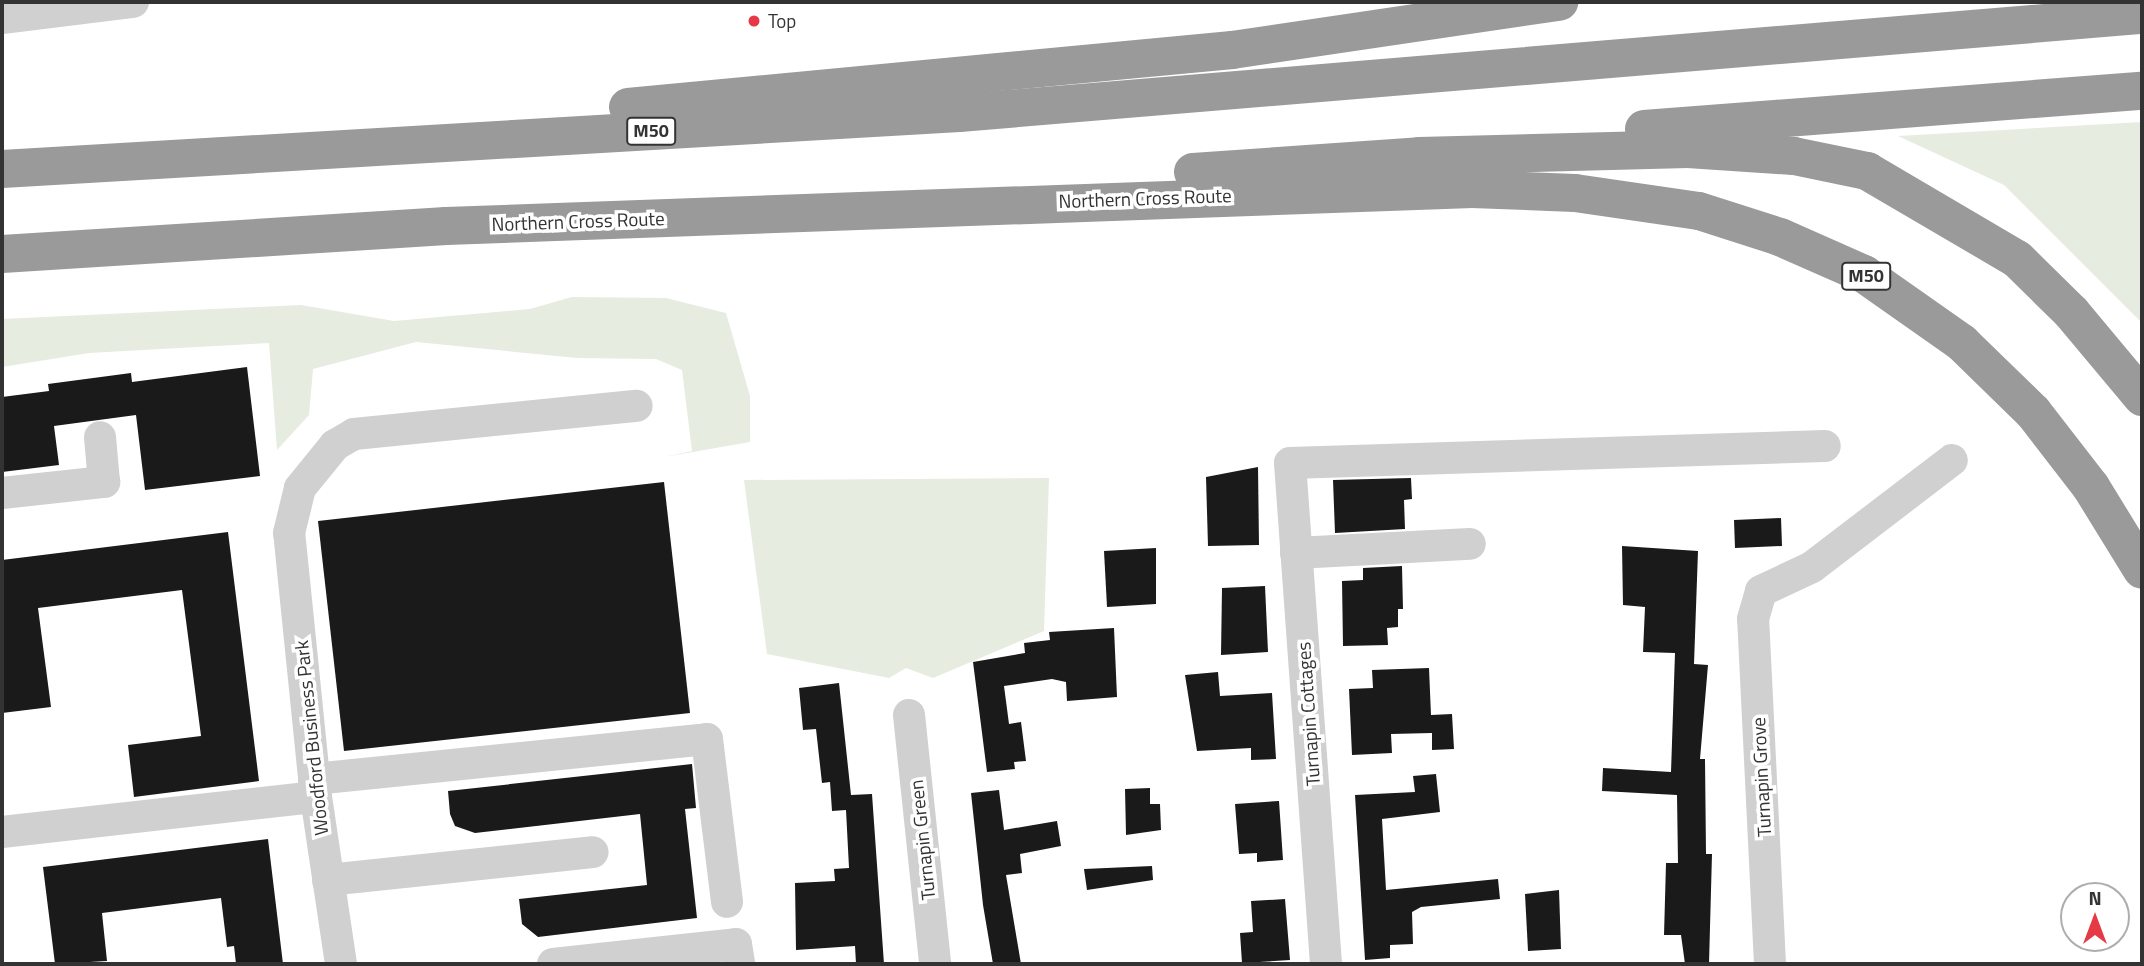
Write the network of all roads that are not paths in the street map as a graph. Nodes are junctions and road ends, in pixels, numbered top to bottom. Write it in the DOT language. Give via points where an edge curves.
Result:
graph roads {
  1 [pos="133,2"];
  2 [pos="1559,2"];
  3 [pos="1524,4"];
  4 [pos="2142,15"];
  5 [pos="2,18"];
  6 [pos="2142,92"];
  7 [pos="1419,156"];
  8 [pos="2,161"];
  9 [pos="2,169"];
  10 [pos="446,226"];
  11 [pos="2,254"];
  12 [pos="2142,397"];
  13 [pos="637,405"];
  14 [pos="100,437"];
  15 [pos="1825,446"];
  16 [pos="1952,460"];
  17 [pos="2,493"];
  18 [pos="1470,544"];
  19 [pos="1296,553"];
  20 [pos="2142,570"];
  21 [pos="909,715"];
  22 [pos="315,788"];
  23 [pos="2,832"];
  24 [pos="593,852"];
  25 [pos="328,880"];
  26 [pos="727,902"];
  27 [pos="341,964"];
  28 [pos="553,964"];
  29 [pos="739,964"];
  30 [pos="935,964"];
  31 [pos="1326,964"];
  32 [pos="1770,964"];
  1 -- 5 [label="street"];
  2 -- 3 [label="highway, M50"];
  3 -- 8 [label="highway, M50" via="1233,50"];
  4 -- 9 [label="highway, M50" via="959,113"];
  6 -- 7 [label="highway, M50" via="1679,124"];
  7 -- 10 [label="highway, M50"];
  7 -- 12 [label="highway" via="1688,149 1794,156 1867,171 2017,259 2071,312"];
  10 -- 11 [label="highway, Northern Cross Route / M50"];
  10 -- 20 [label="highway, Northern Cross Route / M50" via="1472,189 1575,193 1699,211 1780,237 1864,274 1962,343 2033,412 2091,487"];
  13 -- 22 [label="street, Woodford Business Park" via="354,434 322,458 290,511"];
  14 -- 17 [label="street" via="104,482"];
  15 -- 19 [label="street, Turnapin Cottages" via="1290,463"];
  16 -- 32 [label="street, Turnapin Grove" via="1812,567 1761,591 1754,619"];
  18 -- 19 [label="street"];
  19 -- 31 [label="street, Turnapin Cottages"];
  21 -- 30 [label="street, Turnapin Green"];
  22 -- 23 [label="street"];
  22 -- 25 [label="street, Woodford Business Park"];
  22 -- 26 [label="street" via="707,739"];
  24 -- 25 [label="street"];
  25 -- 27 [label="street, Woodford Business Park"];
  28 -- 29 [label="street" via="736,944"];
}
